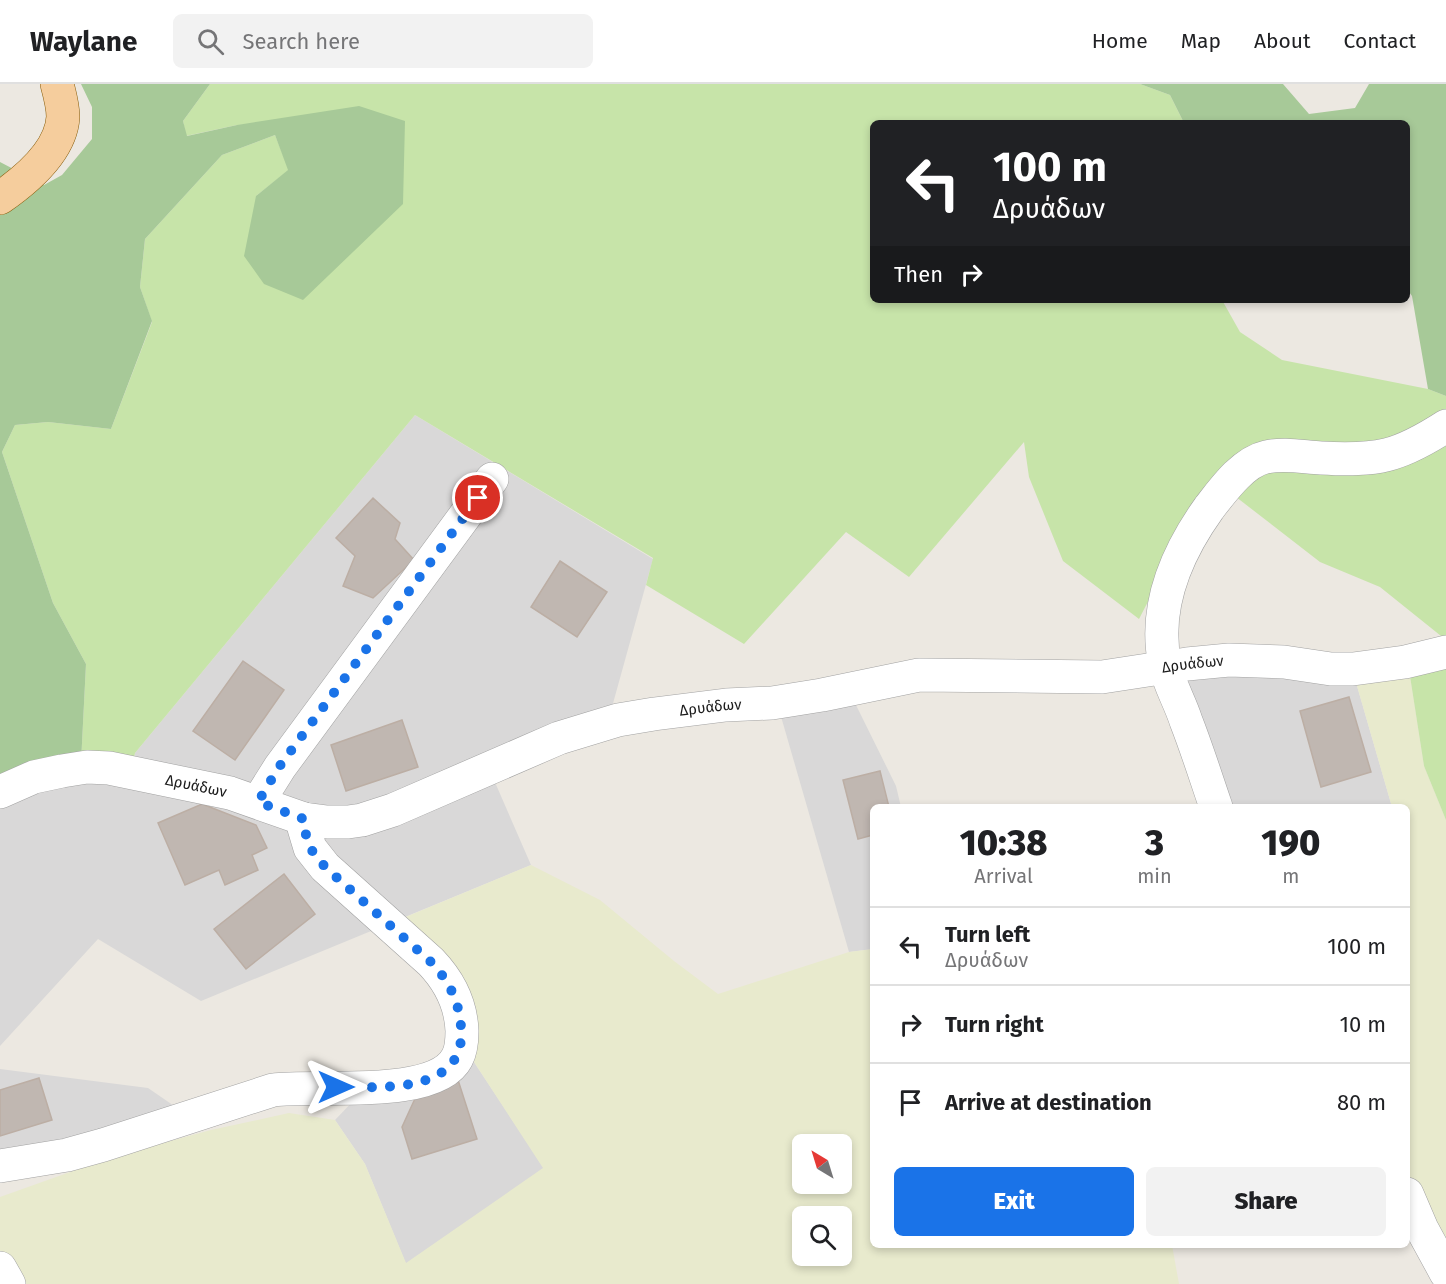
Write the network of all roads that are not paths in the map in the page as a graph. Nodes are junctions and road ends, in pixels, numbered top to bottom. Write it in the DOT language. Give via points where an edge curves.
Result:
graph roads {
  1 [pos="57,84"];
  2 [pos="0,198"];
  3 [pos="1446,426"];
  4 [pos="492,479"];
  5 [pos="1446,652"];
  6 [pos="1166,668"];
  7 [pos="0,792"];
  8 [pos="258,802"];
  9 [pos="1215,804"];
  10 [pos="304,819"];
  11 [pos="0,1166"];
  12 [pos="1410,1201"];
  13 [pos="0,1268"];
  14 [pos="1446,1273"];
  15 [pos="9,1284"];
  1 -- 2 [label="main road" via="63,116 57,138 41,162"];
  3 -- 6 [label="street" via="1393,454 1347,459 1266,457 1242,471 1205,513 1171,579 1161,625"];
  4 -- 8 [label="street" via="279,767"];
  5 -- 6 [label="street, Δρυάδων" via="1353,669 1252,660"];
  6 -- 9 [label="street"];
  6 -- 10 [label="street, Δρυάδων" via="1102,677 919,675 772,703 691,708 618,720 559,738 374,816 338,822"];
  7 -- 8 [label="street, Δρυάδων" via="34,777 87,767 194,784"];
  8 -- 10 [label="street, Δρυάδων"];
  10 -- 11 [label="street" via="310,848 325,867 445,978 460,1015 462,1034 457,1059 438,1076 422,1082 273,1090 94,1148"];
  12 -- 14 [label="street"];
  13 -- 15 [label="street"];
}
